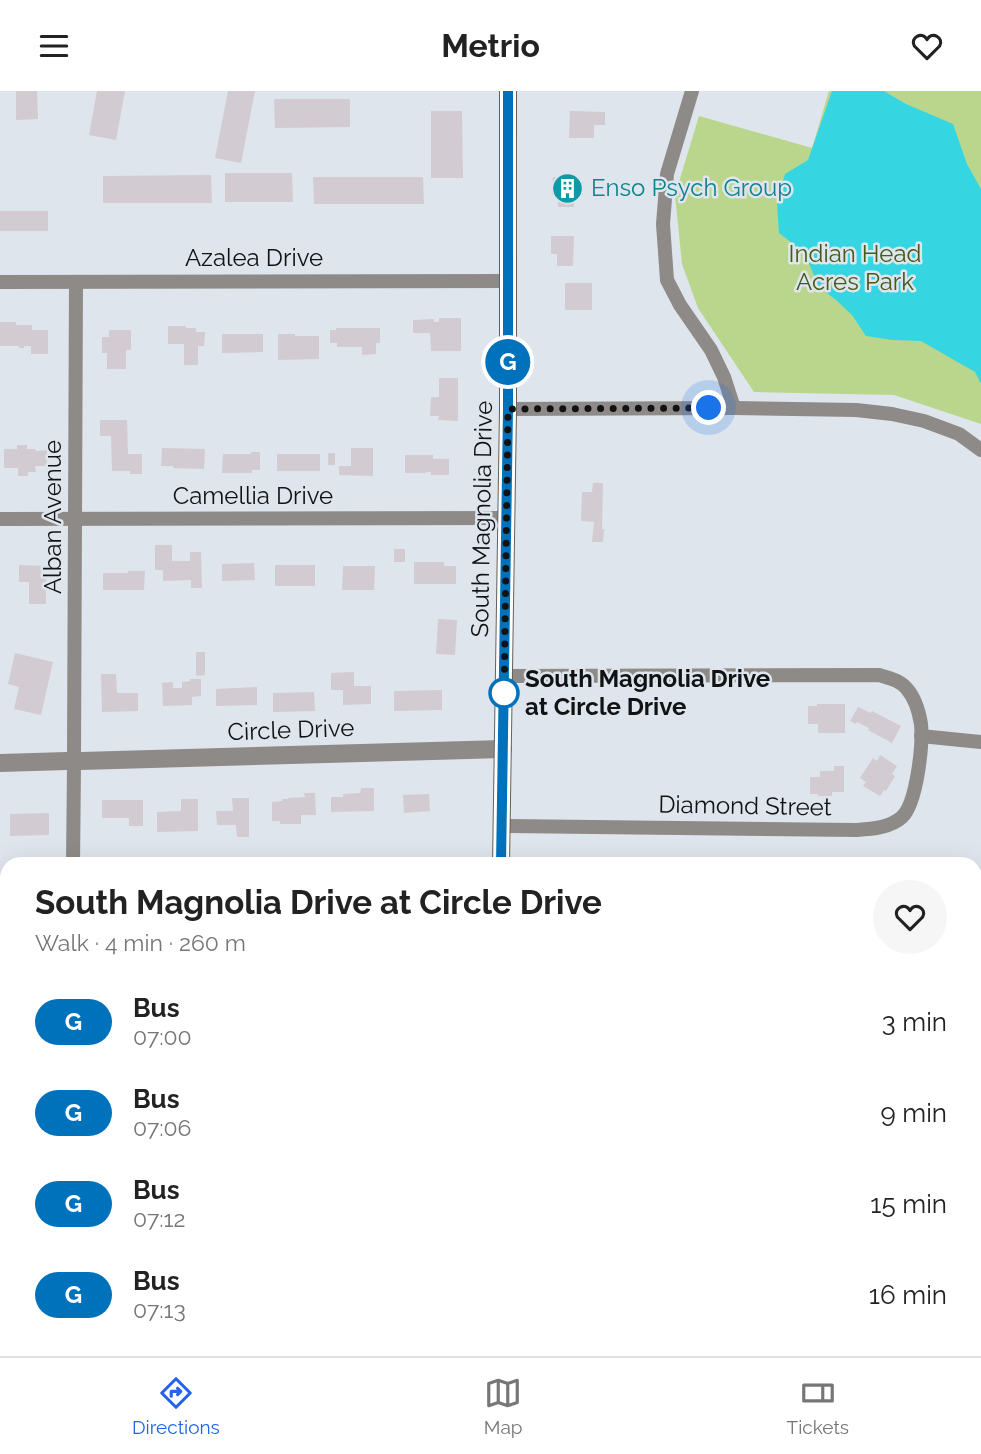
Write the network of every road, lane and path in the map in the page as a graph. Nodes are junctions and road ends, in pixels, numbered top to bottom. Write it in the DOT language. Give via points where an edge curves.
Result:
graph roads {
  1 [pos="508,91"];
  2 [pos="692,91"];
  3 [pos="509,281"];
  4 [pos="0,282"];
  5 [pos="75,282"];
  6 [pos="734,408"];
  7 [pos="508,409"];
  8 [pos="981,450"];
  9 [pos="506,518"];
  10 [pos="0,519"];
  11 [pos="75,519"];
  12 [pos="504,676"];
  13 [pos="921,736"];
  14 [pos="981,742"];
  15 [pos="503,749"];
  16 [pos="74,761"];
  17 [pos="0,763"];
  18 [pos="501,826"];
  19 [pos="73,857"];
  20 [pos="500,857"];
  1 -- 3 [label="main road, South Magnolia Drive"];
  2 -- 6 [label="street" via="667,174 663,224 667,280 711,349"];
  3 -- 5 [label="street, Azalea Drive"];
  3 -- 7 [label="main road, South Magnolia Drive"];
  4 -- 5 [label="street, Azalea Drive"];
  5 -- 11 [label="street, Alban Avenue"];
  6 -- 7 [label="street"];
  6 -- 8 [label="street" via="892,414 959,434"];
  7 -- 9 [label="main road, South Magnolia Drive"];
  9 -- 11 [label="street, Camellia Drive"];
  9 -- 12 [label="main road, South Magnolia Drive"];
  10 -- 11 [label="street, Camellia Drive"];
  11 -- 16 [label="street, Alban Avenue"];
  12 -- 13 [label="street" via="879,675 908,690 917,707"];
  12 -- 15 [label="main road, South Magnolia Drive"];
  13 -- 14 [label="street"];
  13 -- 18 [label="street, Diamond Street" via="914,794 907,809 902,817 876,828"];
  15 -- 16 [label="street, Circle Drive"];
  15 -- 18 [label="main road, South Magnolia Drive"];
  16 -- 17 [label="street, Circle Drive"];
  16 -- 19 [label="street, Alban Avenue"];
  18 -- 20 [label="main road, South Magnolia Drive"];
}
